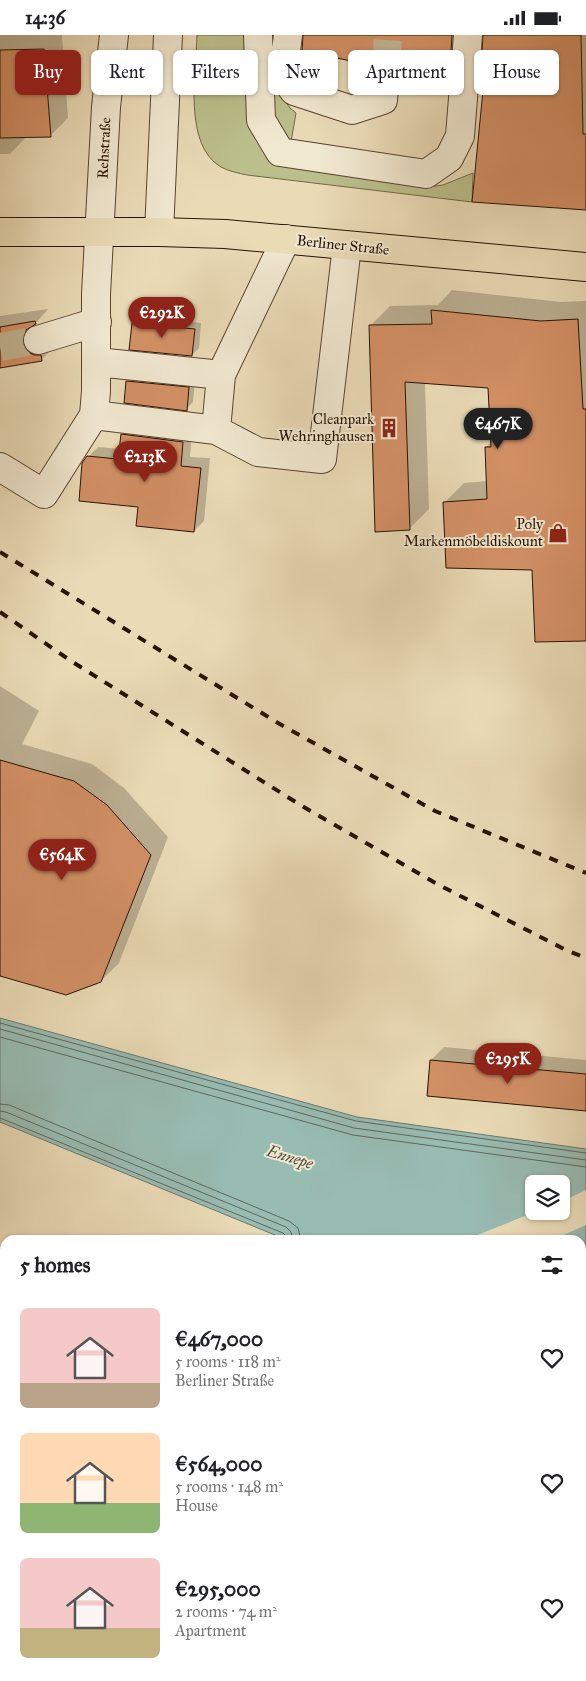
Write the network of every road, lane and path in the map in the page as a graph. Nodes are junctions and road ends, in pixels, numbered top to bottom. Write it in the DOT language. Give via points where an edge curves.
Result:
graph roads {
  1 [pos="114,35"];
  2 [pos="168,35"];
  3 [pos="258,35"];
  4 [pos="288,35"];
  5 [pos="468,35"];
  6 [pos="384,95"];
  7 [pos="100,231"];
  8 [pos="159,231"];
  9 [pos="0,232"];
  10 [pos="286,239"];
  11 [pos="347,246"];
  12 [pos="586,267"];
  13 [pos="97,322"];
  14 [pos="38,340"];
  15 [pos="96,362"];
  16 [pos="221,375"];
  17 [pos="94,415"];
  18 [pos="216,429"];
  19 [pos="0,467"];
  1 -- 7 [label="street, Rehstraße" via="106,107"];
  2 -- 8 [label="street"];
  3 -- 5 [label="street" via="261,120 280,152 426,174 449,158 460,136"];
  4 -- 6 [label="street" via="283,76 294,91 352,110 384,100"];
  7 -- 8 [label="main road, Berliner Straße"];
  7 -- 9 [label="main road, Berliner Straße"];
  7 -- 13 [label="street, Rehstraße"];
  8 -- 10 [label="main road, Berliner Straße"];
  10 -- 11 [label="main road, Berliner Straße"];
  10 -- 16 [label="street"];
  11 -- 12 [label="main road, Berliner Straße"];
  11 -- 18 [label="street" via="322,459 258,452"];
  13 -- 14 [label="street"];
  13 -- 15 [label="street, Rehstraße"];
  15 -- 16 [label="street"];
  15 -- 17 [label="street, Rehstraße"];
  16 -- 18 [label="street"];
  17 -- 18 [label="street"];
  17 -- 19 [label="street" via="44,494"];
}
